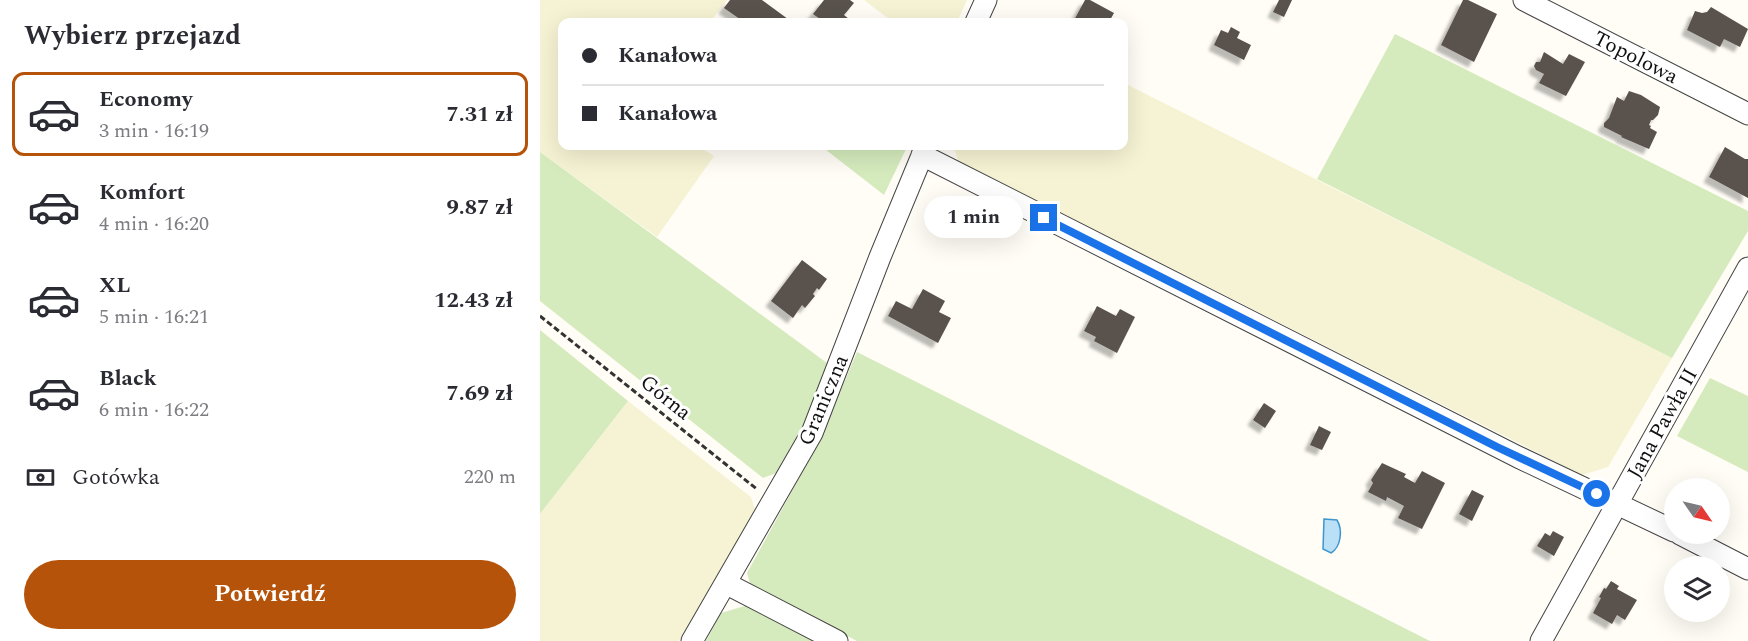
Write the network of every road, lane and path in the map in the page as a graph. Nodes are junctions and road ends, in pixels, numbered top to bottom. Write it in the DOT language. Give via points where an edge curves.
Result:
graph roads {
  1 [pos="986,0"];
  2 [pos="1524,0"];
  3 [pos="978,18"];
  4 [pos="1748,114"];
  5 [pos="924,150"];
  6 [pos="1748,268"];
  7 [pos="540,316"];
  8 [pos="773,502"];
  9 [pos="1617,503"];
  10 [pos="1664,526"];
  11 [pos="1699,544"];
  12 [pos="1748,569"];
  13 [pos="727,584"];
  14 [pos="692,641"];
  15 [pos="837,641"];
  16 [pos="1541,641"];
  1 -- 3 [label="street"];
  2 -- 4 [label="street, Topolowa"];
  5 -- 8 [label="street, Graniczna" via="812,433"];
  5 -- 9 [label="street" via="1497,447"];
  6 -- 9 [label="street, Jana Pawła II"];
  7 -- 8 [label="path, Górna"];
  8 -- 13 [label="street, Graniczna"];
  9 -- 10 [label="street"];
  9 -- 16 [label="street, Jana Pawła II"];
  11 -- 12 [label="street"];
  13 -- 14 [label="street, Graniczna"];
  13 -- 15 [label="street"];
}
